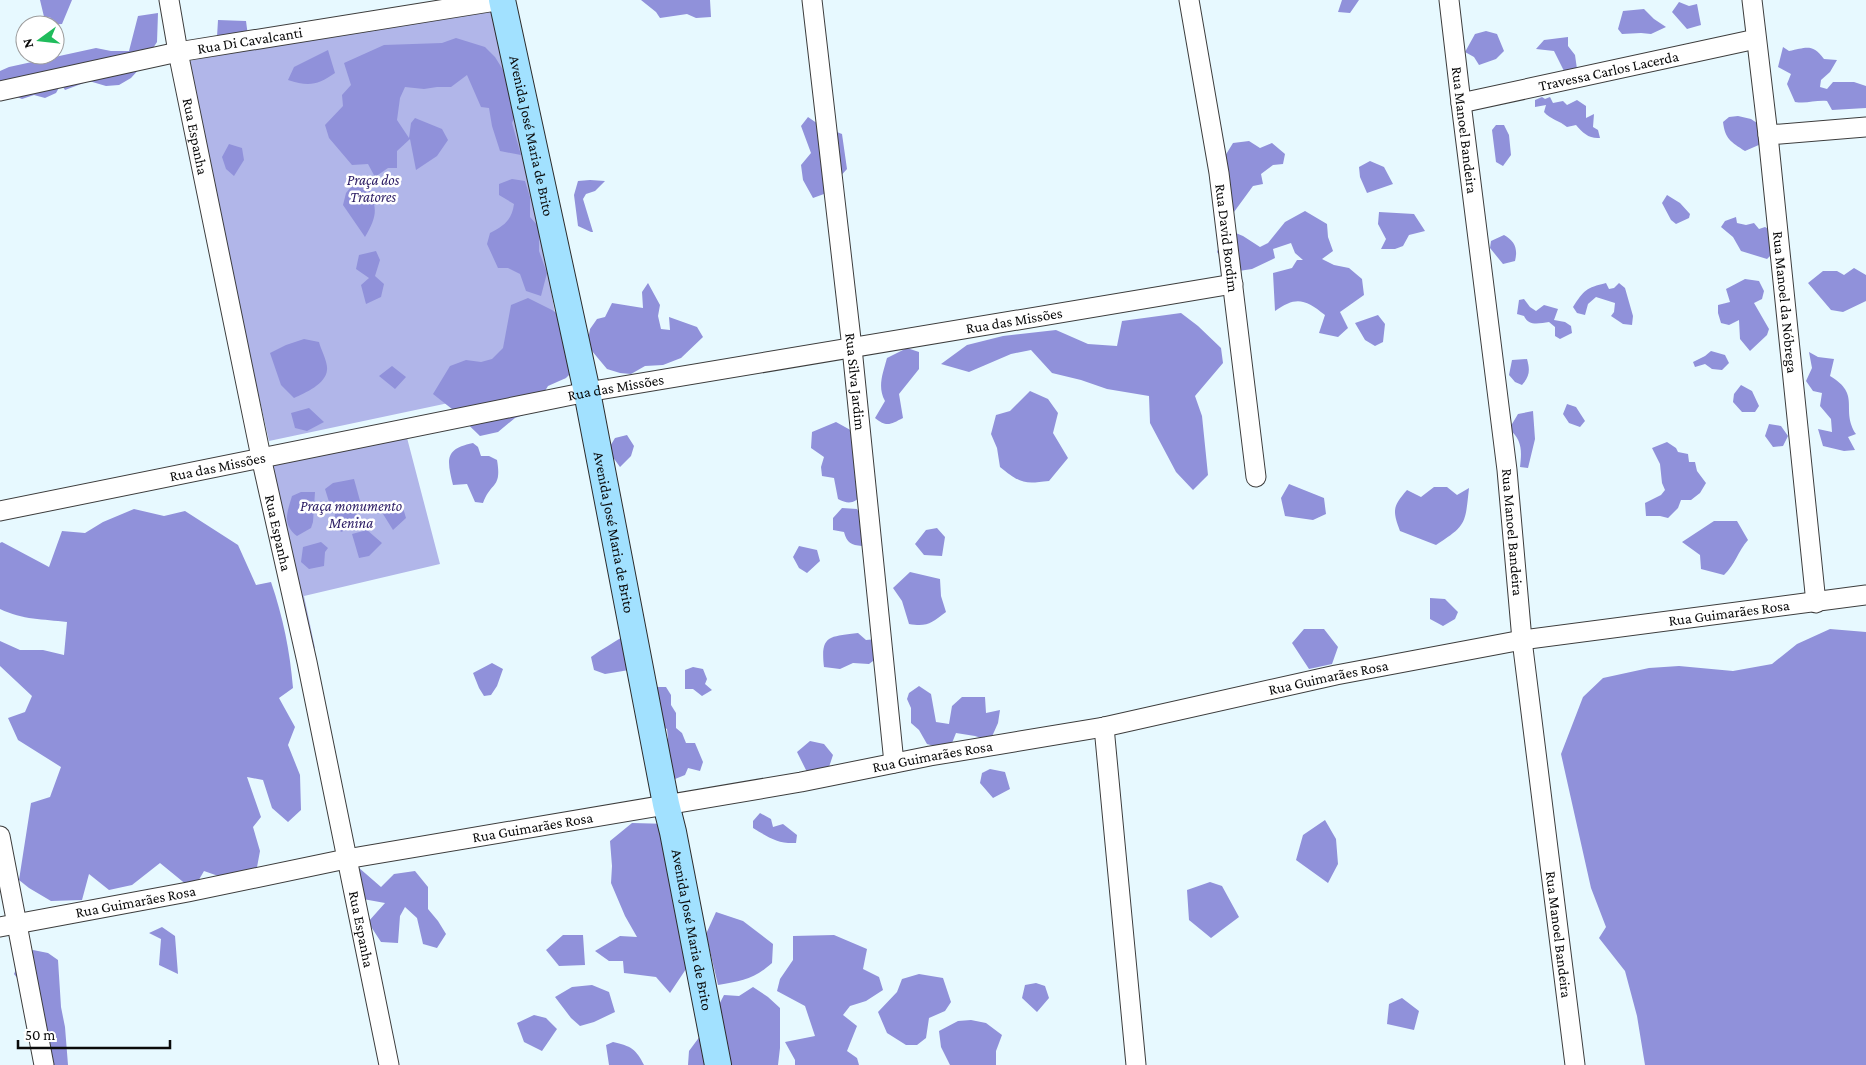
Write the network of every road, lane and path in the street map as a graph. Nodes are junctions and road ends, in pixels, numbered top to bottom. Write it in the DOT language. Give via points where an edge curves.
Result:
graph roads {
  1 [pos="169,0"];
  2 [pos="502,0"];
  3 [pos="812,0"];
  4 [pos="1189,0"];
  5 [pos="1449,0"];
  6 [pos="1752,0"];
  7 [pos="1756,39"];
  8 [pos="178,52"];
  9 [pos="0,90"];
  10 [pos="1461,103"];
  11 [pos="1866,127"];
  12 [pos="1768,135"];
  13 [pos="1233,284"];
  14 [pos="852,348"];
  15 [pos="587,392"];
  16 [pos="262,457"];
  17 [pos="1256,478"];
  18 [pos="0,511"];
  19 [pos="1866,595"];
  20 [pos="1816,603"];
  21 [pos="1522,640"];
  22 [pos="1104,727"];
  23 [pos="894,763"];
  24 [pos="666,804"];
  25 [pos="0,836"];
  26 [pos="346,860"];
  27 [pos="8,925"];
  28 [pos="44,1065"];
  29 [pos="389,1065"];
  30 [pos="718,1065"];
  31 [pos="1136,1065"];
  32 [pos="1575,1065"];
  1 -- 8 [label="street, Rua Espanha"];
  2 -- 8 [label="street, Rua Di Cavalcanti"];
  2 -- 15 [label="main road, Avenida José Maria de Brito"];
  3 -- 14 [label="street, Rua Silva Jardim"];
  4 -- 13 [label="street, Rua David Bordim" via="1219,174"];
  5 -- 10 [label="street, Rua Manoel Bandeira"];
  6 -- 7 [label="street, Rua Manoel da Nóbrega"];
  7 -- 10 [label="street, Travessa Carlos Lacerda"];
  7 -- 12 [label="street, Rua Manoel da Nóbrega"];
  8 -- 9 [label="street, Rua Di Cavalcanti"];
  8 -- 16 [label="street, Rua Espanha"];
  10 -- 21 [label="street, Rua Manoel Bandeira" via="1507,470"];
  11 -- 12 [label="street"];
  12 -- 20 [label="street, Rua Manoel da Nóbrega"];
  13 -- 14 [label="street, Rua das Missões"];
  13 -- 17 [label="street, Rua David Bordim"];
  14 -- 15 [label="street, Rua das Missões"];
  14 -- 23 [label="street, Rua Silva Jardim"];
  15 -- 16 [label="street, Rua das Missões"];
  15 -- 24 [label="main road, Avenida José Maria de Brito"];
  16 -- 18 [label="street, Rua das Missões"];
  16 -- 26 [label="street, Rua Espanha"];
  19 -- 20 [label="street, Rua Guimarães Rosa"];
  20 -- 21 [label="street, Rua Guimarães Rosa"];
  21 -- 22 [label="street, Rua Guimarães Rosa" via="1336,676"];
  21 -- 32 [label="street, Rua Manoel Bandeira"];
  22 -- 23 [label="street, Rua Guimarães Rosa"];
  22 -- 31 [label="street"];
  23 -- 24 [label="street, Rua Guimarães Rosa"];
  24 -- 26 [label="street, Rua Guimarães Rosa"];
  24 -- 30 [label="main road, Avenida José Maria de Brito"];
  25 -- 27 [label="street"];
  26 -- 27 [label="street, Rua Guimarães Rosa"];
  26 -- 29 [label="street, Rua Espanha"];
  27 -- 28 [label="street"];
}
